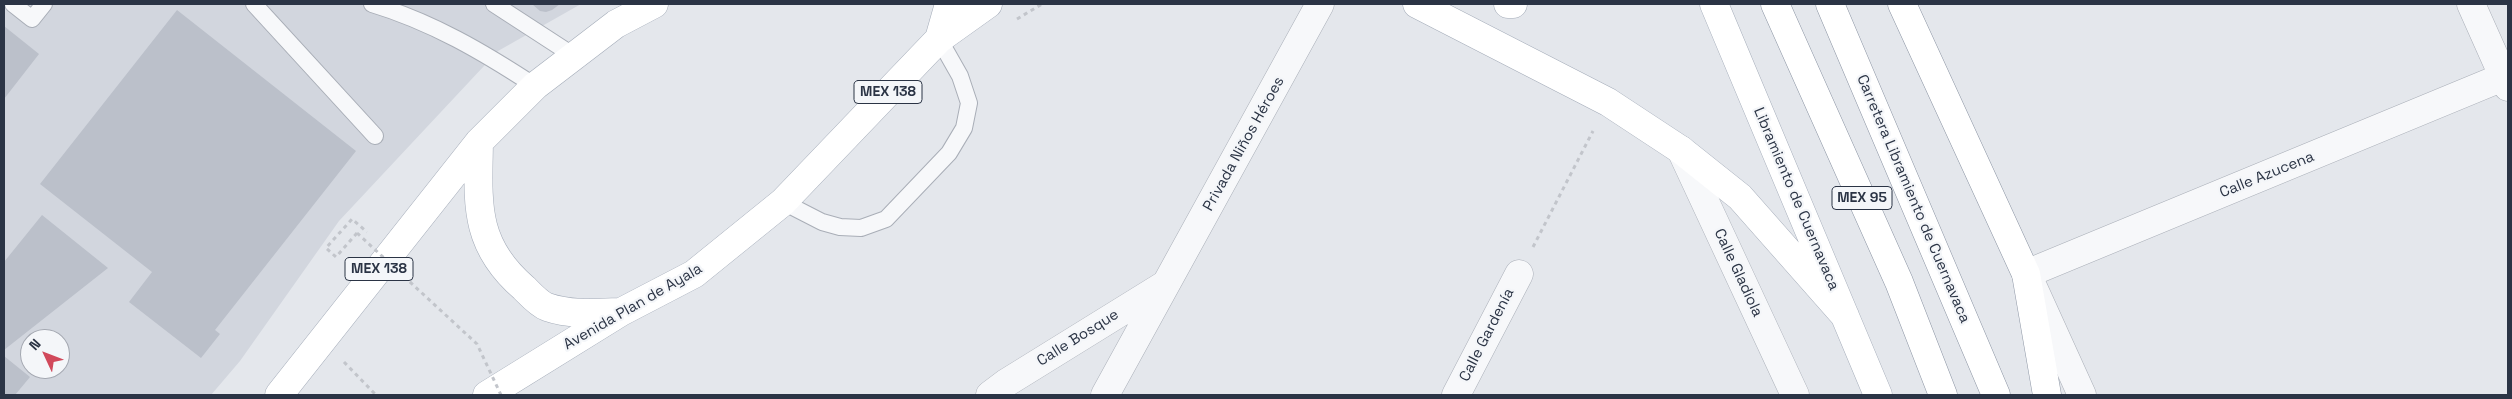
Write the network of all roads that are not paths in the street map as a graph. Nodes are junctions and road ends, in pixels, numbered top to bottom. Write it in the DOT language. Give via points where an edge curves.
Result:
graph roads {
  1 [pos="13,4"];
  2 [pos="44,4"];
  3 [pos="254,4"];
  4 [pos="372,4"];
  5 [pos="494,4"];
  6 [pos="654,4"];
  7 [pos="949,4"];
  8 [pos="988,4"];
  9 [pos="1320,4"];
  10 [pos="1417,4"];
  11 [pos="1508,4"];
  12 [pos="1513,4"];
  13 [pos="1714,4"];
  14 [pos="1775,4"];
  15 [pos="1830,4"];
  16 [pos="1902,4"];
  17 [pos="2471,4"];
  18 [pos="939,39"];
  19 [pos="574,56"];
  20 [pos="2507,80"];
  21 [pos="535,86"];
  22 [pos="375,136"];
  23 [pos="479,142"];
  24 [pos="1681,150"];
  25 [pos="783,202"];
  26 [pos="1519,274"];
  27 [pos="2026,274"];
  28 [pos="1168,284"];
  29 [pos="621,312"];
  30 [pos="1845,316"];
  31 [pos="279,395"];
  32 [pos="487,395"];
  33 [pos="990,395"];
  34 [pos="1104,395"];
  35 [pos="1456,395"];
  36 [pos="1795,395"];
  37 [pos="1878,395"];
  38 [pos="1943,395"];
  39 [pos="1996,395"];
  40 [pos="2047,395"];
  41 [pos="2082,395"];
  1 -- 2 [label="lane" via="32,18"];
  3 -- 22 [label="lane"];
  4 -- 21 [label="lane" via="409,15 472,45"];
  5 -- 19 [label="lane"];
  6 -- 19 [label="main road, MEX 138" via="616,24"];
  7 -- 18 [label="main road"];
  8 -- 18 [label="main road, Avenida Plan de Ayala / MEX 138"];
  9 -- 28 [label="street, Privada Niños Héroes"];
  10 -- 24 [label="main road" via="1608,102"];
  11 -- 12 [label="main road"];
  13 -- 30 [label="main road, Libramiento de Cuernavaca"];
  14 -- 38 [label="main road, MEX 95" via="1899,282"];
  15 -- 39 [label="main road, Carretera Libramiento de Cuernavaca / MEX 95"];
  16 -- 27 [label="main road"];
  17 -- 20 [label="street"];
  18 -- 25 [label="main road, Avenida Plan de Ayala / MEX 138"];
  18 -- 25 [label="lane" via="960,76 969,103 964,128 949,153 886,219 862,228 840,227 822,222"];
  19 -- 21 [label="main road, MEX 138"];
  20 -- 27 [label="street, Calle Azucena"];
  21 -- 23 [label="main road, MEX 138"];
  23 -- 29 [label="main road" via="478,201 485,239 513,279 546,307 580,313"];
  23 -- 31 [label="main road, MEX 138"];
  24 -- 30 [label="main road" via="1740,197"];
  24 -- 36 [label="street, Calle Gladiola"];
  25 -- 29 [label="main road, Avenida Plan de Ayala / MEX 138" via="694,274"];
  26 -- 35 [label="street, Calle Gardenía"];
  27 -- 40 [label="main road"];
  27 -- 41 [label="street"];
  28 -- 33 [label="street, Calle Bosque"];
  28 -- 34 [label="street, Privada Niños Héroes"];
  29 -- 32 [label="main road, Avenida Plan de Ayala / MEX 138"];
  30 -- 37 [label="main road, Libramiento de Cuernavaca"];
}
